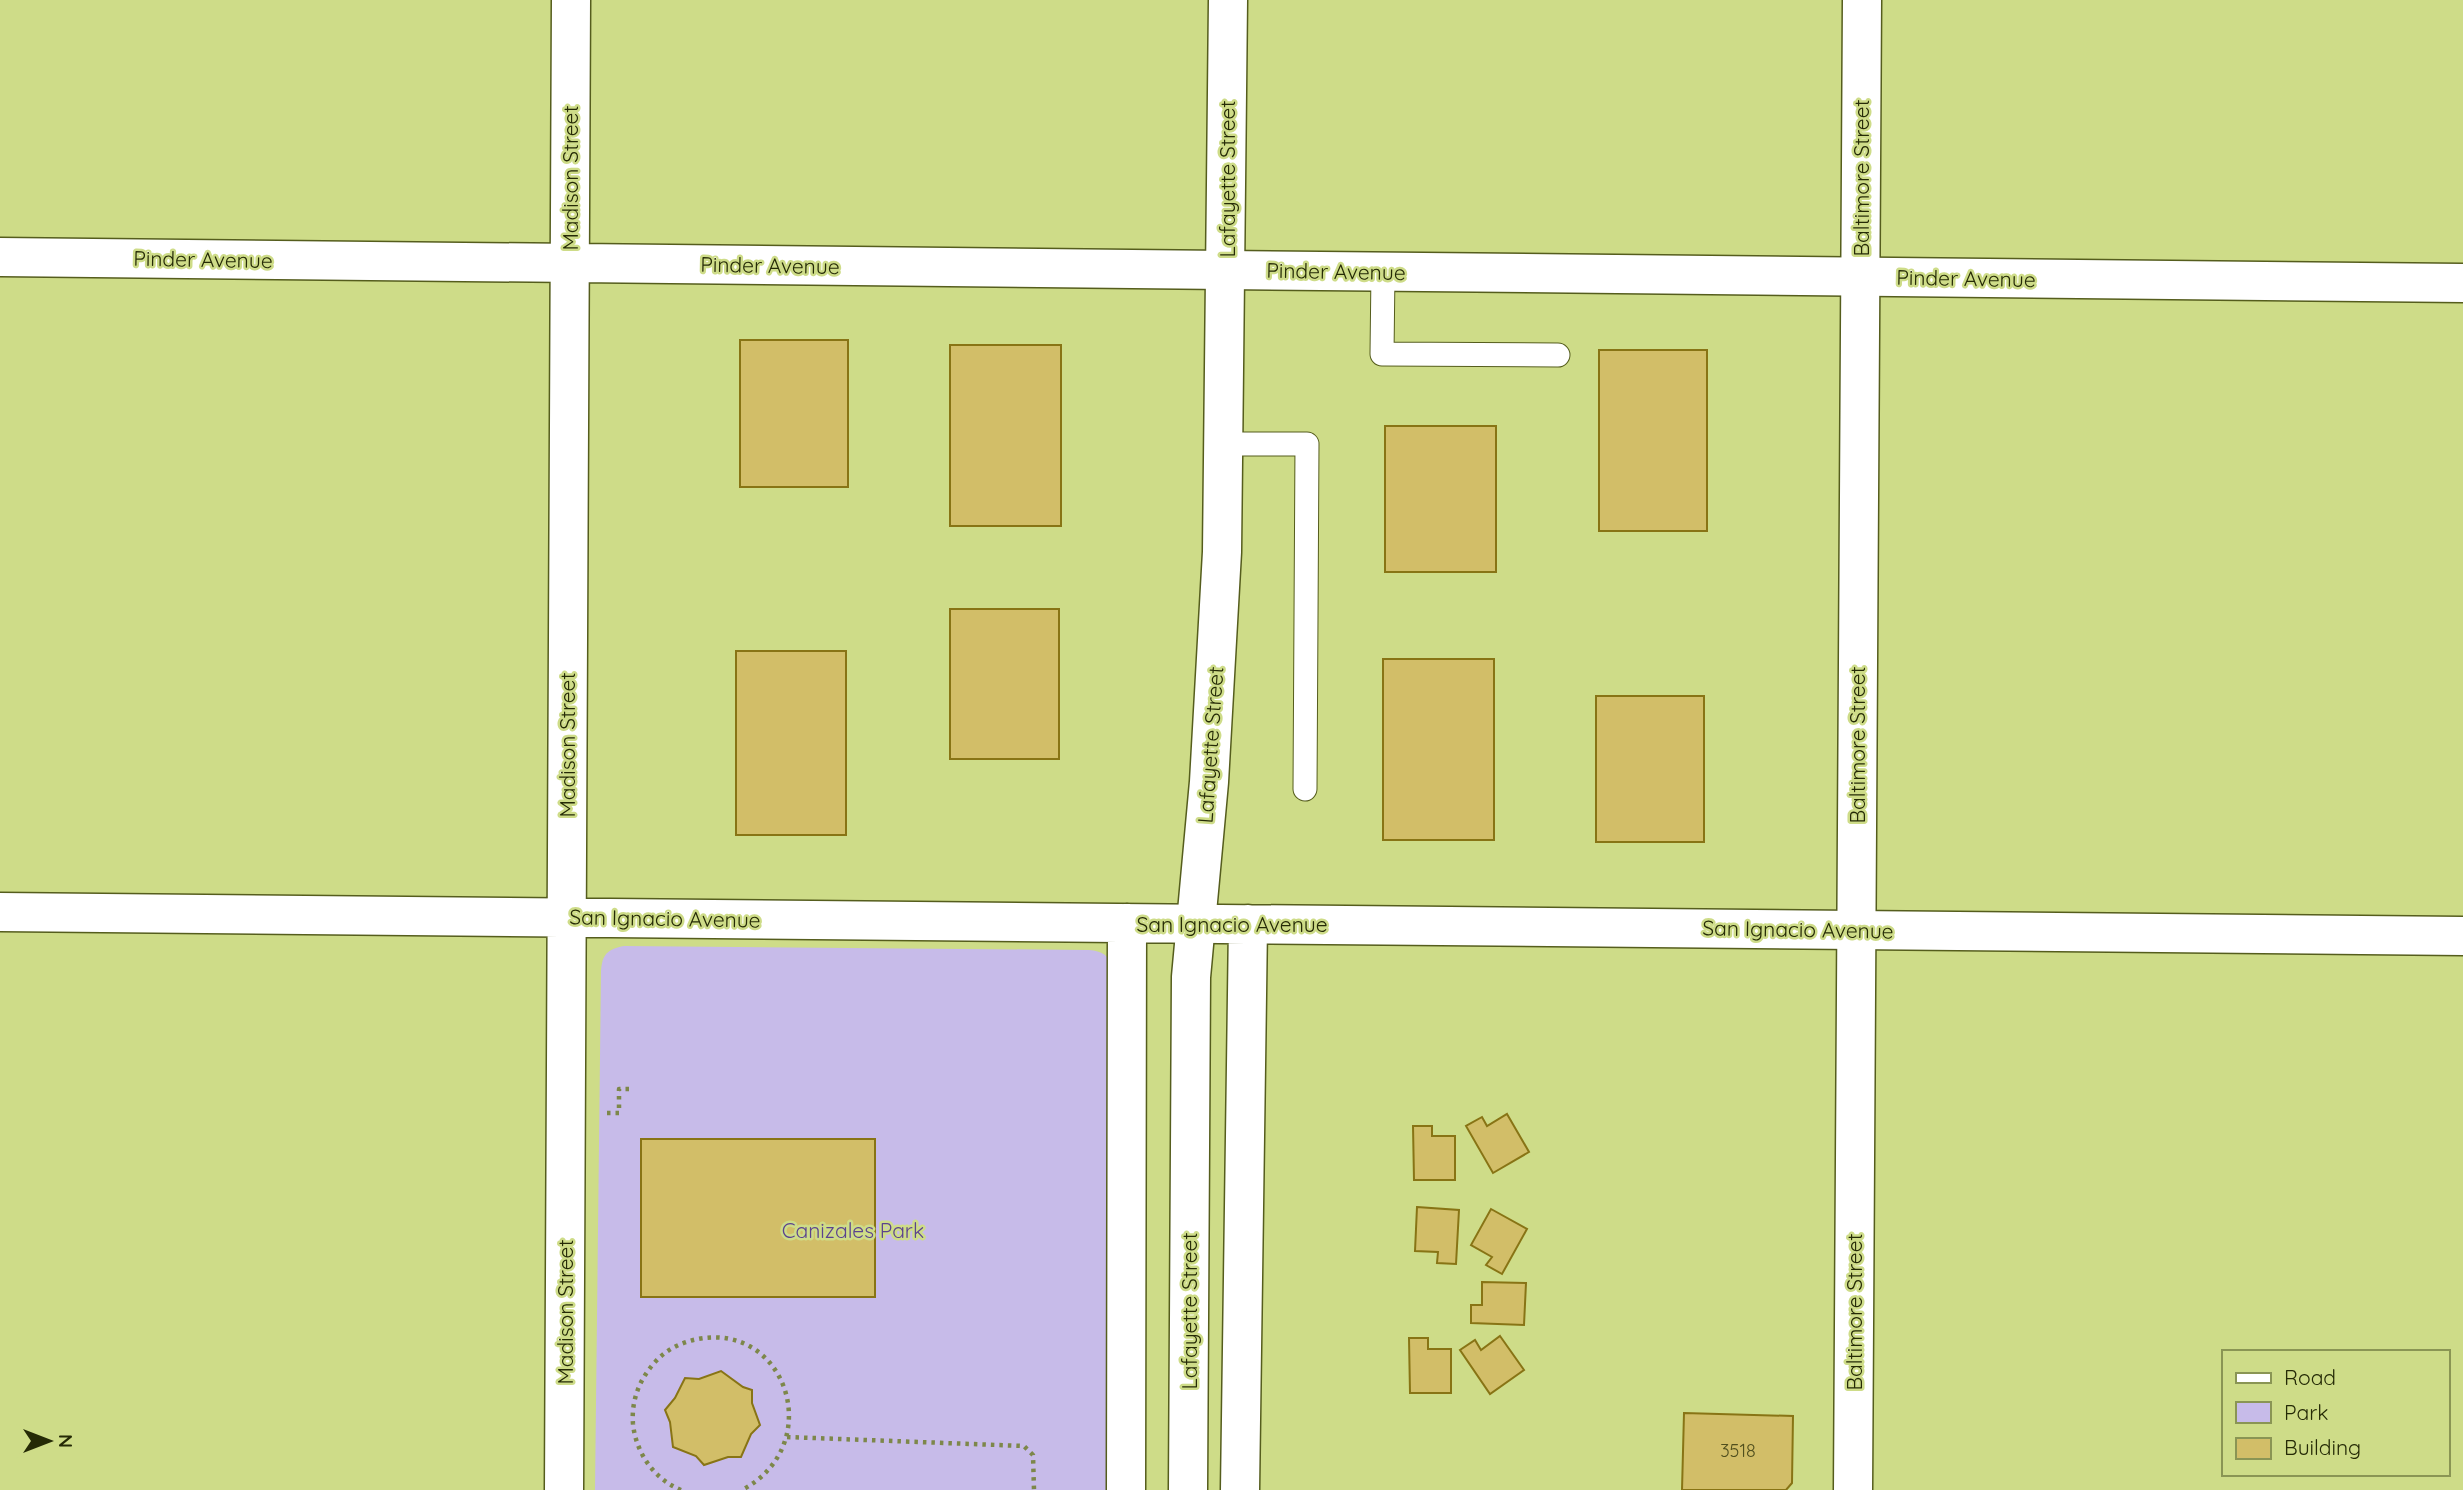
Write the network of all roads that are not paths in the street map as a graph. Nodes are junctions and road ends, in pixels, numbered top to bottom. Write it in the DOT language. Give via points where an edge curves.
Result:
graph roads {
  1 [pos="571,0"];
  2 [pos="1228,0"];
  3 [pos="1862,0"];
  4 [pos="0,257"];
  5 [pos="569,263"];
  6 [pos="1226,270"];
  7 [pos="1383,272"];
  8 [pos="1861,276"];
  9 [pos="2463,283"];
  10 [pos="1558,355"];
  11 [pos="1223,444"];
  12 [pos="1306,789"];
  13 [pos="0,912"];
  14 [pos="567,917"];
  15 [pos="1128,923"];
  16 [pos="1196,923"];
  17 [pos="1248,923"];
  18 [pos="1856,930"];
  19 [pos="2463,936"];
  20 [pos="564,1490"];
  21 [pos="1126,1490"];
  22 [pos="1188,1490"];
  23 [pos="1240,1490"];
  24 [pos="1853,1490"];
  1 -- 5 [label="street, Madison Street"];
  2 -- 6 [label="street, Lafayette Street"];
  3 -- 8 [label="street, Baltimore Street"];
  4 -- 5 [label="street, Pinder Avenue"];
  5 -- 6 [label="street, Pinder Avenue"];
  5 -- 14 [label="street, Madison Street"];
  6 -- 7 [label="street, Pinder Avenue"];
  6 -- 11 [label="street, Lafayette Street"];
  7 -- 8 [label="street, Pinder Avenue"];
  7 -- 10 [label="lane" via="1382,354"];
  8 -- 9 [label="street, Pinder Avenue"];
  8 -- 18 [label="street, Baltimore Street"];
  11 -- 12 [label="lane" via="1307,444"];
  11 -- 16 [label="street, Lafayette Street" via="1222,552"];
  13 -- 14 [label="street, San Ignacio Avenue"];
  14 -- 15 [label="street, San Ignacio Avenue"];
  14 -- 20 [label="street, Madison Street"];
  15 -- 16 [label="street, San Ignacio Avenue"];
  15 -- 21 [label="street"];
  16 -- 17 [label="street, San Ignacio Avenue"];
  16 -- 22 [label="street, Lafayette Street" via="1191,977"];
  17 -- 18 [label="street, San Ignacio Avenue"];
  17 -- 23 [label="street"];
  18 -- 19 [label="street, San Ignacio Avenue"];
  18 -- 24 [label="street, Baltimore Street"];
}
